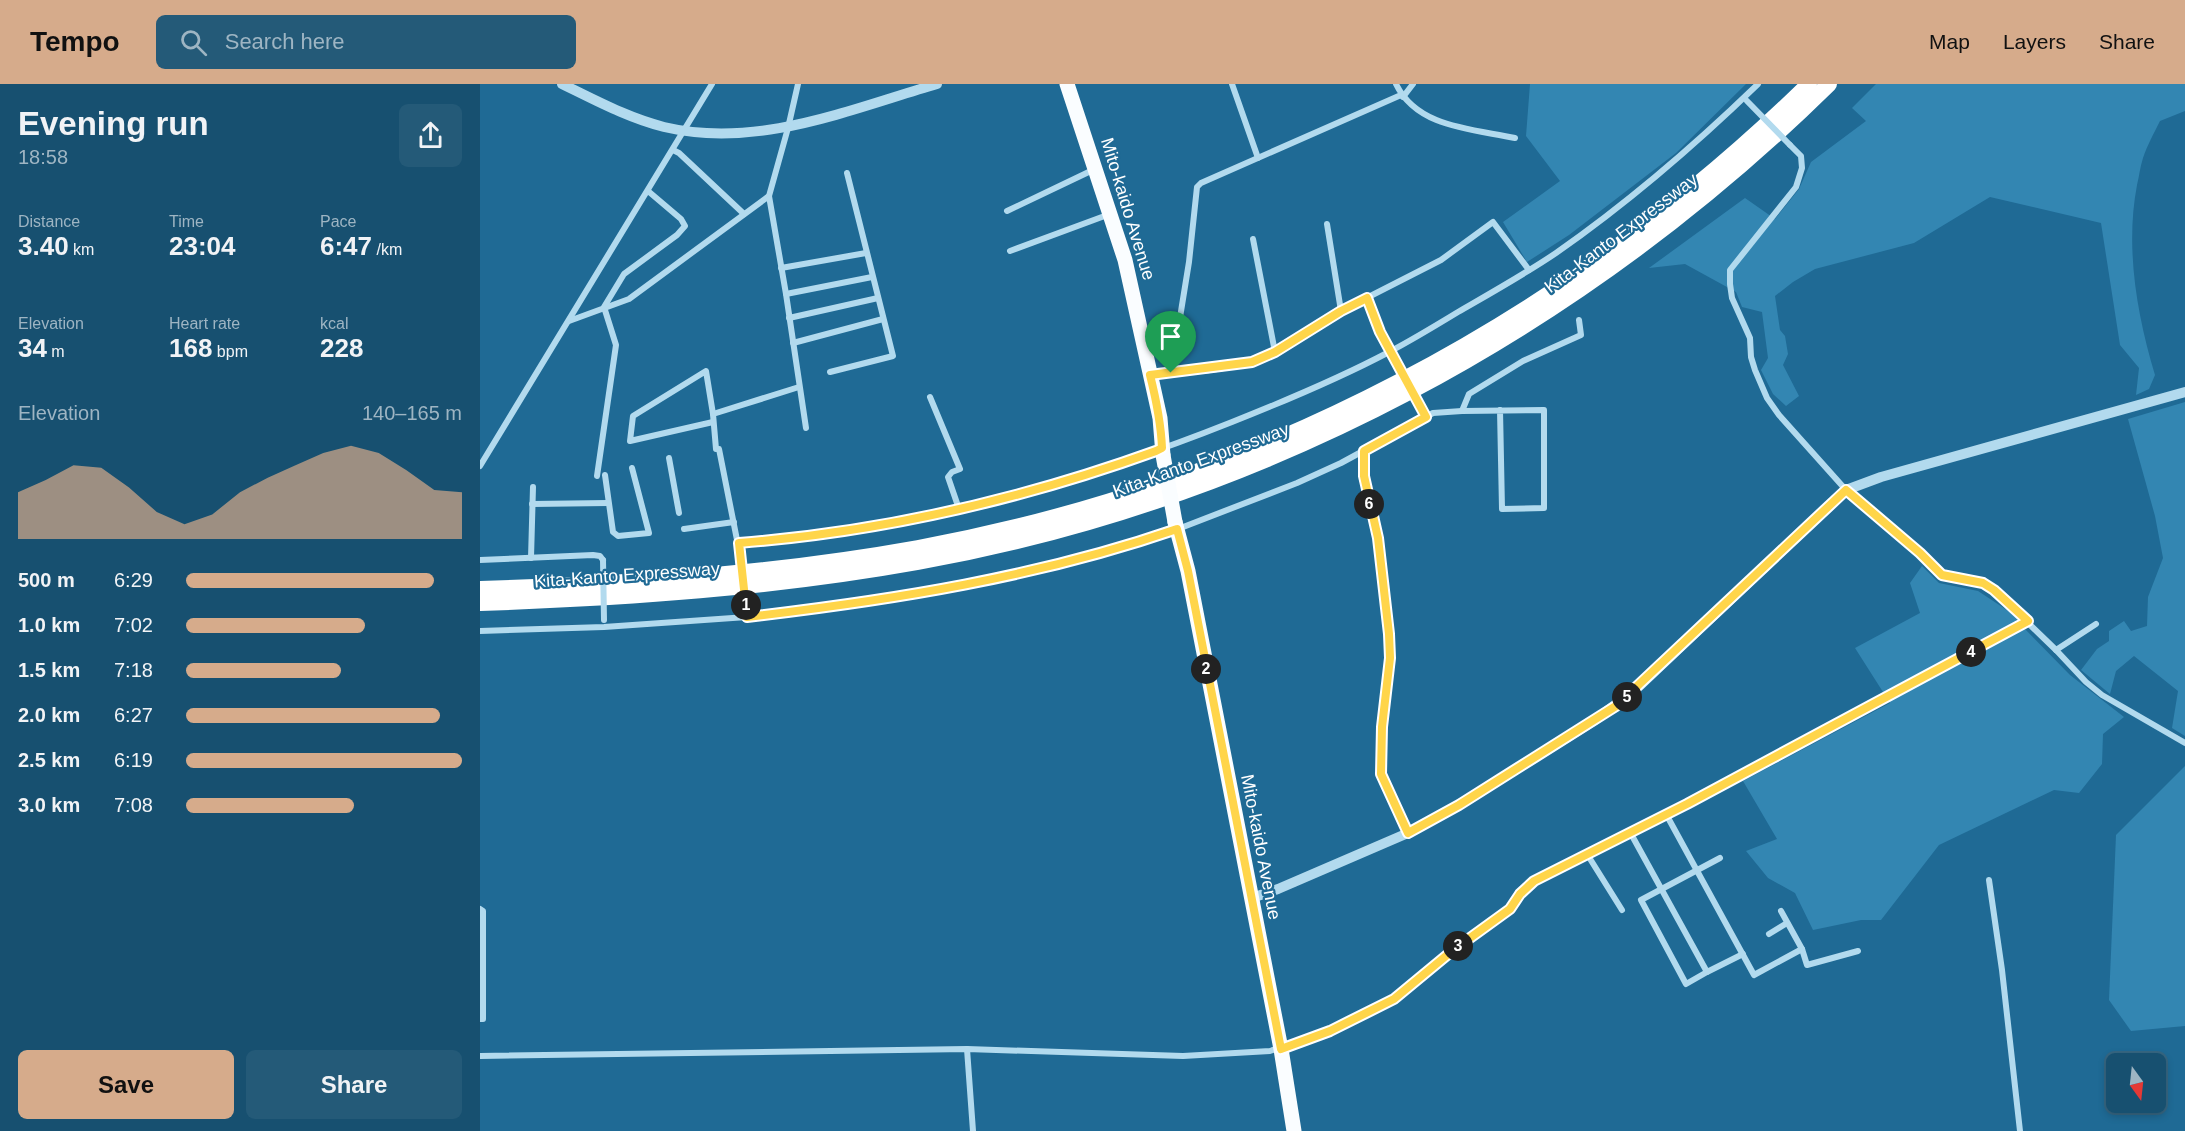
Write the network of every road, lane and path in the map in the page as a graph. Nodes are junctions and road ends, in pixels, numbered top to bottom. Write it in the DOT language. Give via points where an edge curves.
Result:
graph roads {
  1 [pos="562,84"];
  2 [pos="712,84"];
  3 [pos="798,84"];
  4 [pos="937,84"];
  5 [pos="1067,84"];
  6 [pos="1232,84"];
  7 [pos="1396,84"];
  8 [pos="1413,84"];
  9 [pos="1758,84"];
  10 [pos="1809,84"];
  11 [pos="1829,84"];
  12 [pos="1402,96"];
  13 [pos="1745,99"];
  14 [pos="788,128"];
  15 [pos="684,131"];
  16 [pos="1515,138"];
  17 [pos="673,150"];
  18 [pos="1258,158"];
  19 [pos="1096,169"];
  20 [pos="847,173"];
  21 [pos="648,191"];
  22 [pos="769,196"];
  23 [pos="1007,211"];
  24 [pos="1111,213"];
  25 [pos="744,214"];
  26 [pos="1327,224"];
  27 [pos="1253,239"];
  28 [pos="1010,251"];
  29 [pos="866,253"];
  30 [pos="781,268"];
  31 [pos="1529,270"];
  32 [pos="872,277"];
  33 [pos="786,294"];
  34 [pos="878,298"];
  35 [pos="1367,298"];
  36 [pos="604,307"];
  37 [pos="1341,311"];
  38 [pos="789,318"];
  39 [pos="884,319"];
  40 [pos="1579,320"];
  41 [pos="569,321"];
  42 [pos="793,343"];
  43 [pos="1275,352"];
  44 [pos="1393,354"];
  45 [pos="830,372"];
  46 [pos="1171,373"];
  47 [pos="1150,375"];
  48 [pos="799,387"];
  49 [pos="2185,392"];
  50 [pos="930,397"];
  51 [pos="1500,410"];
  52 [pos="1462,411"];
  53 [pos="712,414"];
  54 [pos="1425,414"];
  55 [pos="713,422"];
  56 [pos="806,428"];
  57 [pos="1167,451"];
  58 [pos="1364,451"];
  59 [pos="669,458"];
  60 [pos="480,466"];
  61 [pos="632,468"];
  62 [pos="534,487"];
  63 [pos="1846,490"];
  64 [pos="608,503"];
  65 [pos="532,504"];
  66 [pos="959,508"];
  67 [pos="679,513"];
  68 [pos="734,522"];
  69 [pos="1181,524"];
  70 [pos="684,529"];
  71 [pos="739,546"];
  72 [pos="531,558"];
  73 [pos="480,560"];
  74 [pos="480,589"];
  75 [pos="480,603"];
  76 [pos="747,613"];
  77 [pos="2028,621"];
  78 [pos="604,623"];
  79 [pos="2096,624"];
  80 [pos="480,631"];
  81 [pos="2056,650"];
  82 [pos="2185,743"];
  83 [pos="1666,814"];
  84 [pos="1630,832"];
  85 [pos="1408,833"];
  86 [pos="1587,854"];
  87 [pos="1720,858"];
  88 [pos="1697,870"];
  89 [pos="1989,880"];
  90 [pos="1661,889"];
  91 [pos="1252,898"];
  92 [pos="480,909"];
  93 [pos="1622,910"];
  94 [pos="1781,911"];
  95 [pos="1787,923"];
  96 [pos="1769,934"];
  97 [pos="482,944"];
  98 [pos="1802,949"];
  99 [pos="1858,951"];
  100 [pos="1743,954"];
  101 [pos="1707,972"];
  102 [pos="482,982"];
  103 [pos="480,1019"];
  104 [pos="967,1048"];
  105 [pos="1281,1049"];
  106 [pos="480,1056"];
  107 [pos="973,1131"];
  108 [pos="1294,1131"];
  109 [pos="2020,1131"];
  1 -- 15 [label="street" via="634,118"];
  2 -- 15 [label="street"];
  3 -- 14 [label="street"];
  4 -- 14 [label="street"];
  5 -- 19 [label="main road, Mito-kaido Avenue"];
  6 -- 18 [label="street"];
  7 -- 12 [label="street"];
  8 -- 12 [label="street"];
  9 -- 13 [label="street"];
  10 -- 74 [label="highway, Kita-Kanto Expressway" via="1663,212 1529,308 1360,402 1209,467 1049,518 909,549 662,581"];
  11 -- 75 [label="highway, Kita-Kanto Expressway" via="1784,128 1680,216 1537,319 1367,413 1212,481 1052,532 909,563 663,594"];
  12 -- 16 [label="street" via="1435,121"];
  12 -- 18 [label="street"];
  13 -- 31 [label="street" via="1598,223"];
  13 -- 63 [label="street, bridge" via="1800,156 1802,168 1796,187 1730,270 1732,298 1750,338 1751,357 1767,398"];
  14 -- 15 [label="street" via="742,134"];
  14 -- 22 [label="street"];
  15 -- 17 [label="street"];
  17 -- 21 [label="street"];
  17 -- 25 [label="street"];
  18 -- 46 [label="street" via="1197,187"];
  19 -- 23 [label="street"];
  19 -- 24 [label="main road, Mito-kaido Avenue"];
  20 -- 29 [label="street"];
  21 -- 36 [label="street" via="685,226 624,274"];
  21 -- 41 [label="street"];
  22 -- 25 [label="street"];
  22 -- 30 [label="street"];
  24 -- 28 [label="street"];
  24 -- 47 [label="main road, Mito-kaido Avenue"];
  25 -- 36 [label="street" via="629,299"];
  26 -- 37 [label="street"];
  27 -- 43 [label="street"];
  29 -- 30 [label="street"];
  29 -- 32 [label="street"];
  30 -- 33 [label="street"];
  31 -- 35 [label="street" via="1493,222 1441,260"];
  31 -- 44 [label="street"];
  32 -- 33 [label="street"];
  32 -- 34 [label="street"];
  33 -- 38 [label="street"];
  34 -- 38 [label="street"];
  34 -- 39 [label="street"];
  35 -- 37 [label="street"];
  35 -- 44 [label="street"];
  36 -- 41 [label="street"];
  36 -- 64 [label="street" via="616,345 601,476"];
  37 -- 43 [label="street"];
  38 -- 42 [label="street"];
  39 -- 42 [label="street"];
  39 -- 45 [label="street" via="894,356"];
  40 -- 52 [label="street" via="1581,335 1523,361 1469,394"];
  41 -- 60 [label="street"];
  42 -- 48 [label="street"];
  43 -- 46 [label="street" via="1252,362"];
  44 -- 54 [label="street, bridge"];
  44 -- 57 [label="street"];
  46 -- 47 [label="street"];
  47 -- 57 [label="main road, Mito-kaido Avenue"];
  48 -- 53 [label="street"];
  48 -- 56 [label="street"];
  49 -- 63 [label="street"];
  50 -- 66 [label="street" via="960,469 948,477"];
  51 -- 51 [label="street" via="1502,509 1545,508 1544,410"];
  51 -- 52 [label="street"];
  52 -- 54 [label="street"];
  53 -- 55 [label="street"];
  53 -- 55 [label="street" via="706,371 633,416 630,441"];
  54 -- 58 [label="street"];
  55 -- 68 [label="street"];
  57 -- 66 [label="street"];
  57 -- 69 [label="main road, Mito-kaido Avenue"];
  58 -- 69 [label="street" via="1297,483"];
  58 -- 85 [label="street" via="1364,476 1378,538 1389,634 1381,774"];
  59 -- 67 [label="street"];
  61 -- 64 [label="street" via="649,533 618,536 613,532"];
  62 -- 65 [label="street"];
  63 -- 77 [label="street" via="1942,575 1983,583"];
  63 -- 85 [label="street" via="1616,706"];
  64 -- 65 [label="street"];
  65 -- 72 [label="street"];
  66 -- 71 [label="street"];
  68 -- 70 [label="street"];
  68 -- 71 [label="street"];
  69 -- 76 [label="street" via="1076,559 979,583 872,602"];
  69 -- 91 [label="main road, Mito-kaido Avenue"];
  71 -- 76 [label="street, bridge"];
  72 -- 73 [label="street"];
  72 -- 78 [label="street, bridge" via="600,556"];
  76 -- 78 [label="street"];
  77 -- 81 [label="street"];
  77 -- 83 [label="street"];
  78 -- 80 [label="street"];
  79 -- 81 [label="street"];
  81 -- 82 [label="street" via="2102,695"];
  83 -- 84 [label="street"];
  83 -- 88 [label="street"];
  84 -- 86 [label="street"];
  84 -- 90 [label="street"];
  85 -- 91 [label="street"];
  86 -- 93 [label="street"];
  86 -- 105 [label="street" via="1534,881 1510,909 1394,999 1330,1031"];
  87 -- 88 [label="street"];
  88 -- 90 [label="street"];
  88 -- 100 [label="street"];
  89 -- 109 [label="street"];
  90 -- 101 [label="street"];
  90 -- 101 [label="street" via="1641,900 1686,984"];
  91 -- 105 [label="main road, Mito-kaido Avenue"];
  92 -- 97 [label="street"];
  94 -- 95 [label="street"];
  95 -- 96 [label="street"];
  95 -- 98 [label="street"];
  97 -- 102 [label="street"];
  98 -- 99 [label="street" via="1807,965"];
  98 -- 100 [label="street" via="1754,975"];
  100 -- 101 [label="street"];
  102 -- 103 [label="street"];
  104 -- 105 [label="street" via="1183,1056"];
  104 -- 106 [label="street"];
  104 -- 107 [label="street"];
  105 -- 108 [label="main road, Mito-kaido Avenue"];
}
